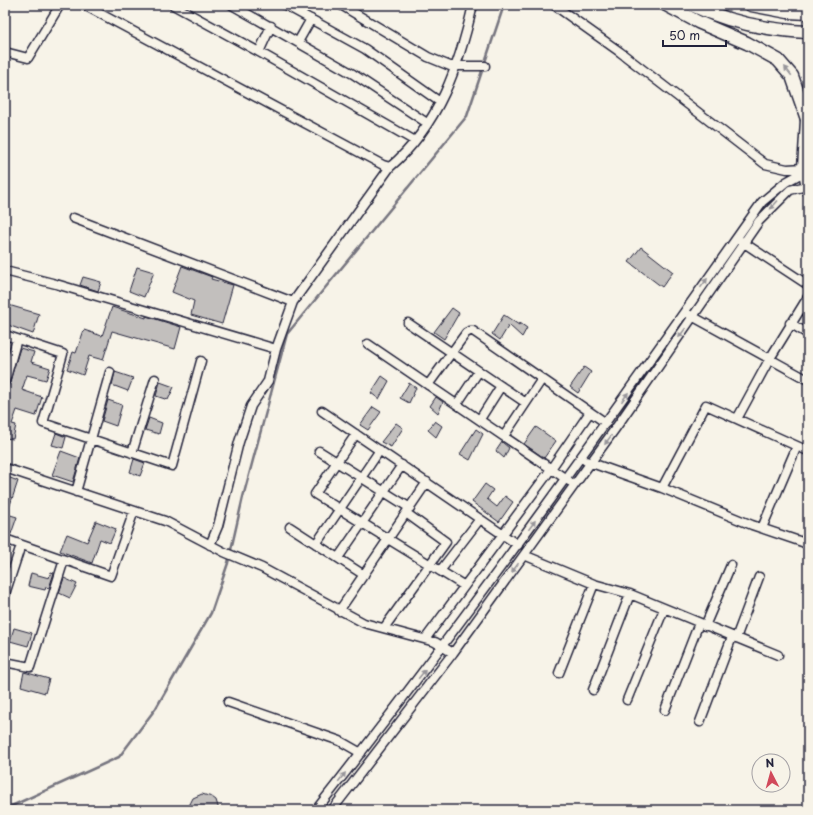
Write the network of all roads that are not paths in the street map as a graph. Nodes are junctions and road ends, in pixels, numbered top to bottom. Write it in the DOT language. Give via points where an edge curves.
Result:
graph roads {
  1 [pos="60,5"];
  2 [pos="84,5"];
  3 [pos="173,5"];
  4 [pos="232,5"];
  5 [pos="285,5"];
  6 [pos="341,5"];
  7 [pos="473,5"];
  8 [pos="554,5"];
  9 [pos="666,5"];
  10 [pos="692,5"];
  11 [pos="751,5"];
  12 [pos="808,13"];
  13 [pos="311,20"];
  14 [pos="271,26"];
  15 [pos="808,32"];
  16 [pos="298,42"];
  17 [pos="5,52"];
  18 [pos="259,52"];
  19 [pos="457,66"];
  20 [pos="485,66"];
  21 [pos="440,102"];
  22 [pos="807,117"];
  23 [pos="427,123"];
  24 [pos="415,141"];
  25 [pos="808,151"];
  26 [pos="390,167"];
  27 [pos="804,170"];
  28 [pos="807,188"];
  29 [pos="73,218"];
  30 [pos="737,238"];
  31 [pos="745,244"];
  32 [pos="5,271"];
  33 [pos="808,285"];
  34 [pos="808,297"];
  35 [pos="293,302"];
  36 [pos="684,312"];
  37 [pos="694,318"];
  38 [pos="408,323"];
  39 [pos="790,323"];
  40 [pos="808,334"];
  41 [pos="5,335"];
  42 [pos="17,339"];
  43 [pos="368,344"];
  44 [pos="276,349"];
  45 [pos="452,352"];
  46 [pos="769,360"];
  47 [pos="201,361"];
  48 [pos="478,371"];
  49 [pos="110,372"];
  50 [pos="154,379"];
  51 [pos="542,379"];
  52 [pos="808,380"];
  53 [pos="5,381"];
  54 [pos="428,384"];
  55 [pos="501,386"];
  56 [pos="526,403"];
  57 [pos="457,404"];
  58 [pos="322,411"];
  59 [pos="590,412"];
  60 [pos="480,419"];
  61 [pos="737,420"];
  62 [pos="606,423"];
  63 [pos="356,434"];
  64 [pos="504,436"];
  65 [pos="91,439"];
  66 [pos="797,446"];
  67 [pos="380,450"];
  68 [pos="319,451"];
  69 [pos="808,451"];
  70 [pos="132,453"];
  71 [pos="581,458"];
  72 [pos="336,462"];
  73 [pos="590,464"];
  74 [pos="402,465"];
  75 [pos="5,468"];
  76 [pos="551,468"];
  77 [pos="361,477"];
  78 [pos="566,479"];
  79 [pos="427,482"];
  80 [pos="574,485"];
  81 [pos="662,488"];
  82 [pos="384,491"];
  83 [pos="76,492"];
  84 [pos="339,508"];
  85 [pos="408,510"];
  86 [pos="134,511"];
  87 [pos="480,519"];
  88 [pos="362,523"];
  89 [pos="290,527"];
  90 [pos="762,528"];
  91 [pos="502,534"];
  92 [pos="808,534"];
  93 [pos="389,539"];
  94 [pos="5,540"];
  95 [pos="316,544"];
  96 [pos="806,544"];
  97 [pos="20,545"];
  98 [pos="210,545"];
  99 [pos="518,545"];
  100 [pos="524,555"];
  101 [pos="338,558"];
  102 [pos="64,560"];
  103 [pos="429,564"];
  104 [pos="731,565"];
  105 [pos="440,571"];
  106 [pos="364,575"];
  107 [pos="759,577"];
  108 [pos="594,584"];
  109 [pos="463,586"];
  110 [pos="5,594"];
  111 [pos="630,594"];
  112 [pos="664,609"];
  113 [pos="339,611"];
  114 [pos="702,624"];
  115 [pos="384,628"];
  116 [pos="734,637"];
  117 [pos="426,638"];
  118 [pos="444,646"];
  119 [pos="453,653"];
  120 [pos="778,655"];
  121 [pos="5,662"];
  122 [pos="560,673"];
  123 [pos="593,690"];
  124 [pos="627,700"];
  125 [pos="228,702"];
  126 [pos="665,710"];
  127 [pos="700,722"];
  128 [pos="361,753"];
  129 [pos="319,809"];
  130 [pos="332,810"];
  1 -- 17 [label="street" via="28,58"];
  2 -- 26 [label="street"];
  3 -- 18 [label="street"];
  4 -- 14 [label="street"];
  5 -- 13 [label="street"];
  6 -- 19 [label="street" via="428,57 450,66"];
  7 -- 19 [label="street"];
  8 -- 27 [label="street" via="620,52 765,164"];
  22 -- 9 [label="highway, one-way" via="792,76 778,60"];
  10 -- 15 [label="highway" via="752,26"];
  11 -- 12 [label="highway"];
  13 -- 16 [label="street"];
  13 -- 21 [label="street" via="365,49"];
  14 -- 16 [label="street"];
  14 -- 18 [label="street"];
  16 -- 23 [label="street" via="353,74"];
  18 -- 24 [label="street"];
  19 -- 20 [label="street"];
  19 -- 21 [label="street"];
  21 -- 23 [label="street"];
  22 -- 27 [label="main road"];
  23 -- 24 [label="street"];
  24 -- 26 [label="street"];
  25 -- 27 [label="main road"];
  26 -- 35 [label="street"];
  27 -- 28 [label="main road"];
  27 -- 30 [label="street" via="767,197"];
  28 -- 31 [label="street, one-way" via="790,190 780,199 759,221"];
  29 -- 35 [label="street"];
  30 -- 31 [label="street"];
  36 -- 30 [label="street, one-way"];
  31 -- 33 [label="street"];
  31 -- 37 [label="street"];
  32 -- 44 [label="street"];
  34 -- 39 [label="street"];
  35 -- 44 [label="street"];
  36 -- 37 [label="street"];
  62 -- 36 [label="street, one-way"];
  37 -- 46 [label="street"];
  37 -- 73 [label="street, one-way"];
  38 -- 45 [label="street"];
  39 -- 40 [label="street"];
  39 -- 46 [label="street"];
  41 -- 42 [label="street"];
  42 -- 53 [label="street"];
  42 -- 65 [label="street" via="63,354 43,423"];
  43 -- 54 [label="street"];
  44 -- 98 [label="street" via="268,381 251,406 238,442 218,526"];
  45 -- 48 [label="street"];
  45 -- 51 [label="street" via="470,331"];
  45 -- 54 [label="street"];
  46 -- 52 [label="street"];
  46 -- 61 [label="street"];
  47 -- 70 [label="street" via="172,466"];
  48 -- 55 [label="street"];
  48 -- 57 [label="street"];
  49 -- 65 [label="street"];
  50 -- 70 [label="street"];
  51 -- 56 [label="street"];
  51 -- 59 [label="street"];
  54 -- 57 [label="street"];
  55 -- 56 [label="street"];
  55 -- 60 [label="street"];
  56 -- 64 [label="street"];
  57 -- 60 [label="street"];
  58 -- 63 [label="street"];
  59 -- 62 [label="street"];
  59 -- 76 [label="street"];
  60 -- 64 [label="street"];
  61 -- 66 [label="street"];
  61 -- 81 [label="street" via="706,404"];
  62 -- 71 [label="street"];
  63 -- 67 [label="street"];
  63 -- 72 [label="street"];
  64 -- 76 [label="street"];
  65 -- 70 [label="street"];
  65 -- 83 [label="street"];
  66 -- 69 [label="street"];
  66 -- 90 [label="street"];
  67 -- 74 [label="street"];
  67 -- 77 [label="street"];
  68 -- 72 [label="street"];
  71 -- 73 [label="street"];
  71 -- 78 [label="street"];
  72 -- 77 [label="street"];
  72 -- 84 [label="street" via="315,494"];
  73 -- 80 [label="street"];
  73 -- 81 [label="street"];
  74 -- 79 [label="street"];
  74 -- 82 [label="street"];
  75 -- 83 [label="street"];
  76 -- 78 [label="street"];
  76 -- 91 [label="street"];
  77 -- 82 [label="street"];
  77 -- 84 [label="street"];
  78 -- 80 [label="street"];
  99 -- 78 [label="street, one-way"];
  79 -- 85 [label="street"];
  79 -- 87 [label="street"];
  80 -- 100 [label="street"];
  81 -- 90 [label="street"];
  82 -- 85 [label="street"];
  82 -- 88 [label="street"];
  83 -- 86 [label="street"];
  84 -- 88 [label="street"];
  84 -- 95 [label="street"];
  85 -- 93 [label="street"];
  85 -- 103 [label="street" via="446,542"];
  86 -- 98 [label="street" via="165,521"];
  86 -- 102 [label="street" via="111,576"];
  87 -- 91 [label="street"];
  87 -- 105 [label="street"];
  88 -- 93 [label="street"];
  88 -- 101 [label="street"];
  89 -- 95 [label="street"];
  90 -- 96 [label="street"];
  91 -- 99 [label="street"];
  91 -- 109 [label="street"];
  92 -- 96 [label="street"];
  93 -- 103 [label="street"];
  93 -- 106 [label="street"];
  94 -- 97 [label="street"];
  95 -- 101 [label="street"];
  97 -- 102 [label="street"];
  97 -- 110 [label="street"];
  98 -- 113 [label="street" via="255,564"];
  99 -- 118 [label="street"];
  100 -- 108 [label="street"];
  100 -- 119 [label="street, one-way"];
  101 -- 106 [label="street"];
  102 -- 121 [label="street" via="30,667"];
  103 -- 105 [label="street"];
  103 -- 115 [label="street"];
  104 -- 114 [label="street"];
  105 -- 109 [label="street"];
  106 -- 113 [label="street"];
  107 -- 116 [label="street"];
  108 -- 111 [label="street"];
  108 -- 122 [label="street"];
  109 -- 117 [label="street"];
  111 -- 112 [label="street"];
  111 -- 123 [label="street"];
  112 -- 114 [label="street"];
  112 -- 124 [label="street"];
  113 -- 115 [label="street" via="364,624"];
  114 -- 116 [label="street"];
  114 -- 126 [label="street"];
  115 -- 117 [label="street"];
  116 -- 120 [label="street"];
  116 -- 127 [label="street"];
  117 -- 118 [label="street"];
  118 -- 119 [label="street"];
  128 -- 118 [label="street, one-way"];
  119 -- 130 [label="street"];
  125 -- 128 [label="street" via="340,741"];
  129 -- 128 [label="street, one-way"];
}
